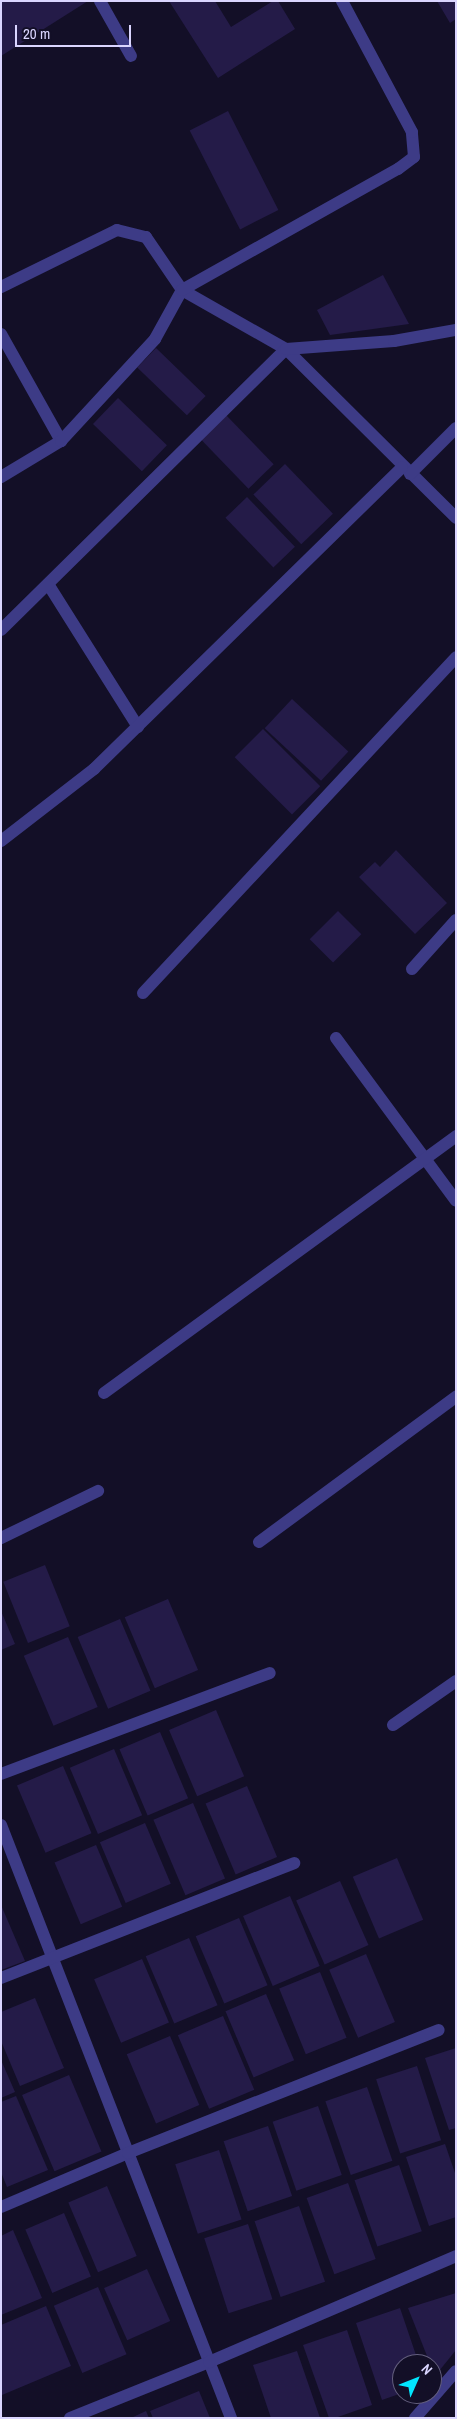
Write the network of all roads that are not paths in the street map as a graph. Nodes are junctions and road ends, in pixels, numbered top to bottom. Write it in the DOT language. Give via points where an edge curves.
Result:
graph roads {
  1 [pos="100,1"];
  2 [pos="342,1"];
  3 [pos="132,56"];
  4 [pos="1,287"];
  5 [pos="182,290"];
  6 [pos="456,330"];
  7 [pos="1,334"];
  8 [pos="286,349"];
  9 [pos="456,428"];
  10 [pos="62,441"];
  11 [pos="406,470"];
  12 [pos="1,477"];
  13 [pos="456,518"];
  14 [pos="48,584"];
  15 [pos="1,630"];
  16 [pos="456,656"];
  17 [pos="138,727"];
  18 [pos="1,841"];
  19 [pos="456,920"];
  20 [pos="412,970"];
  21 [pos="143,994"];
  22 [pos="336,1038"];
  23 [pos="456,1136"];
  24 [pos="426,1159"];
  25 [pos="456,1201"];
  26 [pos="104,1393"];
  27 [pos="456,1397"];
  28 [pos="98,1491"];
  29 [pos="1,1538"];
  30 [pos="259,1542"];
  31 [pos="270,1673"];
  32 [pos="456,1680"];
  33 [pos="394,1725"];
  34 [pos="1,1774"];
  35 [pos="1,1825"];
  36 [pos="294,1863"];
  37 [pos="53,1958"];
  38 [pos="1,1978"];
  39 [pos="438,2030"];
  40 [pos="128,2153"];
  41 [pos="1,2207"];
  42 [pos="456,2256"];
  43 [pos="209,2362"];
  44 [pos="456,2371"];
  45 [pos="70,2418"];
  46 [pos="231,2418"];
  47 [pos="415,2418"];
  1 -- 3 [label="street"];
  2 -- 5 [label="street" via="412,132 414,157"];
  4 -- 5 [label="street" via="117,230 146,238"];
  5 -- 8 [label="street"];
  5 -- 10 [label="street" via="155,339"];
  6 -- 8 [label="street" via="394,341"];
  7 -- 10 [label="street"];
  8 -- 11 [label="street"];
  8 -- 14 [label="street"];
  9 -- 11 [label="street"];
  10 -- 12 [label="street"];
  11 -- 13 [label="street"];
  11 -- 17 [label="street"];
  14 -- 15 [label="street"];
  14 -- 17 [label="street"];
  16 -- 21 [label="street"];
  17 -- 18 [label="street" via="94,769"];
  19 -- 20 [label="street"];
  22 -- 24 [label="street"];
  23 -- 24 [label="street"];
  24 -- 25 [label="street"];
  24 -- 26 [label="street"];
  27 -- 30 [label="street"];
  28 -- 29 [label="street"];
  31 -- 34 [label="street"];
  32 -- 33 [label="street"];
  35 -- 37 [label="street"];
  36 -- 37 [label="street"];
  37 -- 38 [label="street"];
  37 -- 40 [label="street"];
  39 -- 40 [label="street"];
  40 -- 41 [label="street"];
  40 -- 43 [label="street"];
  42 -- 43 [label="street"];
  43 -- 45 [label="street"];
  43 -- 46 [label="street"];
  44 -- 47 [label="street"];
}
